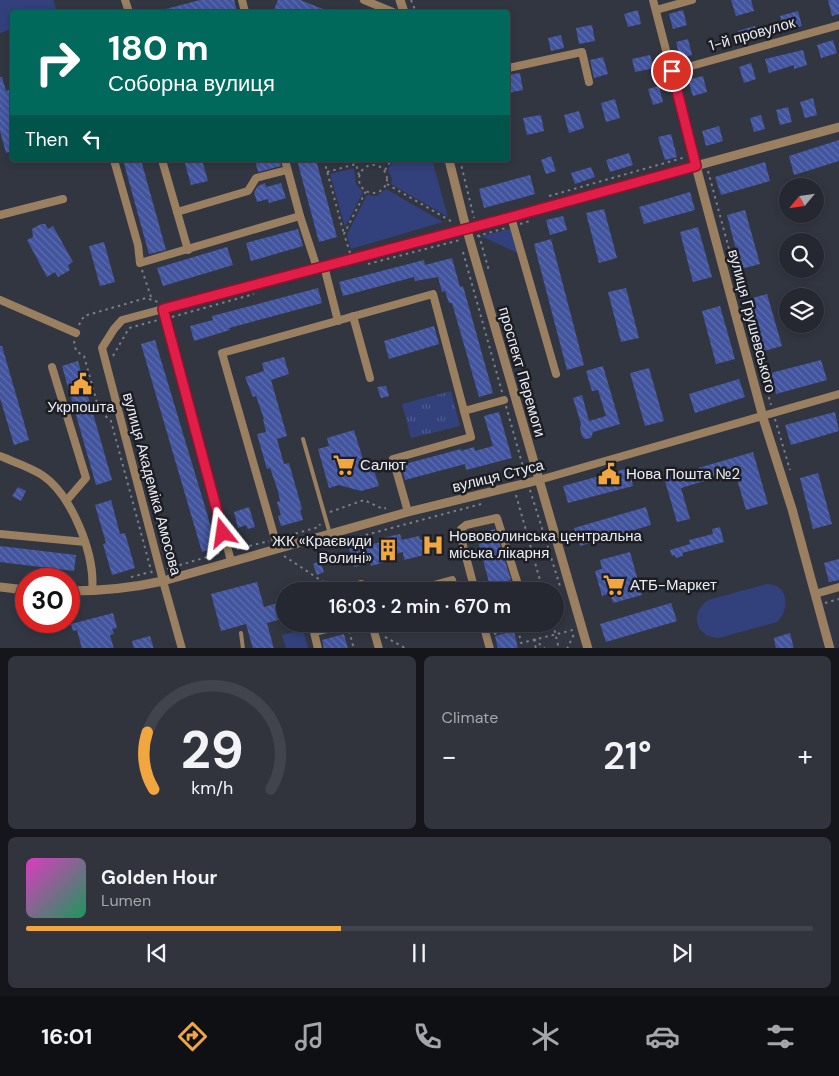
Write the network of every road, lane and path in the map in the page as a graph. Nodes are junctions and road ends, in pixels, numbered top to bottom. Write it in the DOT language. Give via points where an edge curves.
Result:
graph roads {
  1 [pos="364,0"];
  2 [pos="653,0"];
  3 [pos="692,0"];
  4 [pos="388,10"];
  5 [pos="656,10"];
  6 [pos="839,26"];
  7 [pos="510,68"];
  8 [pos="672,71"];
  9 [pos="588,82"];
  10 [pos="839,127"];
  11 [pos="686,157"];
  12 [pos="115,162"];
  13 [pos="163,162"];
  14 [pos="285,162"];
  15 [pos="324,162"];
  16 [pos="390,162"];
  17 [pos="450,162"];
  18 [pos="460,162"];
  19 [pos="696,166"];
  20 [pos="287,170"];
  21 [pos="385,170"];
  22 [pos="327,172"];
  23 [pos="359,175"];
  24 [pos="386,184"];
  25 [pos="366,191"];
  26 [pos="547,196"];
  27 [pos="63,199"];
  28 [pos="177,212"];
  29 [pos="0,215"];
  30 [pos="300,216"];
  31 [pos="511,217"];
  32 [pos="454,223"];
  33 [pos="469,228"];
  34 [pos="344,234"];
  35 [pos="188,250"];
  36 [pos="463,250"];
  37 [pos="350,254"];
  38 [pos="140,263"];
  39 [pos="320,267"];
  40 [pos="0,300"];
  41 [pos="152,300"];
  42 [pos="163,309"];
  43 [pos="84,316"];
  44 [pos="353,316"];
  45 [pos="338,321"];
  46 [pos="76,333"];
  47 [pos="52,367"];
  48 [pos="556,374"];
  49 [pos="370,378"];
  50 [pos="839,394"];
  51 [pos="504,400"];
  52 [pos="464,411"];
  53 [pos="763,416"];
  54 [pos="303,439"];
  55 [pos="0,456"];
  56 [pos="539,480"];
  57 [pos="529,488"];
  58 [pos="67,500"];
  59 [pos="488,502"];
  60 [pos="408,512"];
  61 [pos="0,534"];
  62 [pos="330,534"];
  63 [pos="275,539"];
  64 [pos="85,542"];
  65 [pos="326,545"];
  66 [pos="291,554"];
  67 [pos="231,561"];
  68 [pos="151,572"];
  69 [pos="126,578"];
  70 [pos="158,582"];
  71 [pos="323,582"];
  72 [pos="473,582"];
  73 [pos="517,582"];
  74 [pos="540,582"];
  75 [pos="559,582"];
  76 [pos="0,587"];
  77 [pos="839,588"];
  78 [pos="15,589"];
  79 [pos="80,591"];
  80 [pos="92,591"];
  81 [pos="816,594"];
  82 [pos="314,632"];
  83 [pos="350,632"];
  84 [pos="375,632"];
  85 [pos="382,632"];
  86 [pos="486,632"];
  87 [pos="241,633"];
  88 [pos="556,634"];
  89 [pos="574,634"];
  90 [pos="487,636"];
  91 [pos="534,640"];
  92 [pos="576,641"];
  93 [pos="182,648"];
  94 [pos="243,648"];
  95 [pos="318,648"];
  96 [pos="354,648"];
  97 [pos="379,648"];
  98 [pos="407,648"];
  99 [pos="490,648"];
  100 [pos="536,648"];
  101 [pos="545,648"];
  102 [pos="559,648"];
  103 [pos="567,648"];
  104 [pos="588,648"];
  105 [pos="830,648"];
  1 -- 4 [label="street"];
  2 -- 5 [label="street, вулиця Грушевського"];
  3 -- 5 [label="street"];
  5 -- 8 [label="street, вулиця Грушевського"];
  6 -- 8 [label="street, 1-й провулок"];
  7 -- 9 [label="street" via="582,52"];
  8 -- 19 [label="street, вулиця Грушевського"];
  10 -- 19 [label="street"];
  11 -- 26 [label="path"];
  12 -- 38 [label="street"];
  13 -- 28 [label="street"];
  14 -- 20 [label="street"];
  15 -- 22 [label="path"];
  16 -- 21 [label="path"];
  17 -- 33 [label="street, проспект Перемоги"];
  18 -- 33 [label="path"];
  19 -- 31 [label="street"];
  19 -- 53 [label="street, вулиця Грушевського"];
  20 -- 28 [label="street" via="256,178 248,191"];
  20 -- 30 [label="street"];
  21 -- 23 [label="path" via="377,165 368,165"];
  21 -- 24 [label="path"];
  22 -- 23 [label="path" via="356,164"];
  22 -- 34 [label="path"];
  23 -- 25 [label="path" via="360,184"];
  24 -- 25 [label="path" via="380,191"];
  24 -- 32 [label="path"];
  25 -- 34 [label="path"];
  27 -- 29 [label="street"];
  28 -- 35 [label="street"];
  30 -- 35 [label="street"];
  30 -- 39 [label="street"];
  31 -- 33 [label="street"];
  31 -- 48 [label="street"];
  33 -- 39 [label="street"];
  33 -- 56 [label="street, проспект Перемоги"];
  34 -- 37 [label="path"];
  35 -- 38 [label="street"];
  36 -- 51 [label="path"];
  38 -- 41 [label="path"];
  39 -- 42 [label="street"];
  39 -- 45 [label="street"];
  40 -- 46 [label="street"];
  42 -- 67 [label="street"];
  42 -- 70 [label="street, вулиця Академіка Амосова" via="122,320 102,348"];
  43 -- 46 [label="path"];
  44 -- 45 [label="street"];
  44 -- 49 [label="street"];
  44 -- 52 [label="street" via="433,294"];
  45 -- 63 [label="street" via="222,353"];
  46 -- 68 [label="path" via="73,339 76,351 84,356 99,410 111,421"];
  47 -- 58 [label="street" via="86,478"];
  50 -- 53 [label="street, вулиця Стуса"];
  51 -- 52 [label="street"];
  51 -- 57 [label="path"];
  52 -- 60 [label="street" via="471,437 393,459"];
  53 -- 56 [label="street, вулиця Стуса"];
  53 -- 81 [label="street, вулиця Грушевського"];
  54 -- 62 [label="lane"];
  55 -- 58 [label="street" via="43,475"];
  56 -- 57 [label="street, вулиця Стуса"];
  56 -- 104 [label="street, проспект Перемоги"];
  57 -- 60 [label="street, вулиця Стуса"];
  57 -- 74 [label="path" via="516,495"];
  57 -- 75 [label="path"];
  58 -- 64 [label="street"];
  59 -- 65 [label="path"];
  60 -- 62 [label="street, вулиця Стуса"];
  61 -- 64 [label="street"];
  62 -- 67 [label="street, вулиця Стуса"];
  64 -- 80 [label="street"];
  66 -- 71 [label="path" via="284,556"];
  67 -- 70 [label="street, вулиця Стуса"];
  68 -- 69 [label="path"];
  68 -- 70 [label="path"];
  70 -- 80 [label="street, вулиця Стуса"];
  70 -- 93 [label="street, вулиця Академіка Амосова"];
  72 -- 73 [label="street" via="461,528 498,518"];
  76 -- 78 [label="street"];
  77 -- 81 [label="street"];
  79 -- 80 [label="street, вулиця Стуса"];
  81 -- 105 [label="street, вулиця Грушевського"];
  82 -- 95 [label="street"];
  83 -- 96 [label="path"];
  84 -- 97 [label="street"];
  85 -- 98 [label="path"];
  86 -- 90 [label="street"];
  87 -- 94 [label="lane"];
  88 -- 89 [label="path" via="573,630"];
  88 -- 91 [label="path"];
  88 -- 102 [label="path"];
  89 -- 92 [label="path"];
  89 -- 103 [label="path"];
  90 -- 91 [label="path" via="518,628 522,643"];
  90 -- 99 [label="street"];
  91 -- 100 [label="path"];
  91 -- 101 [label="path"];
}
